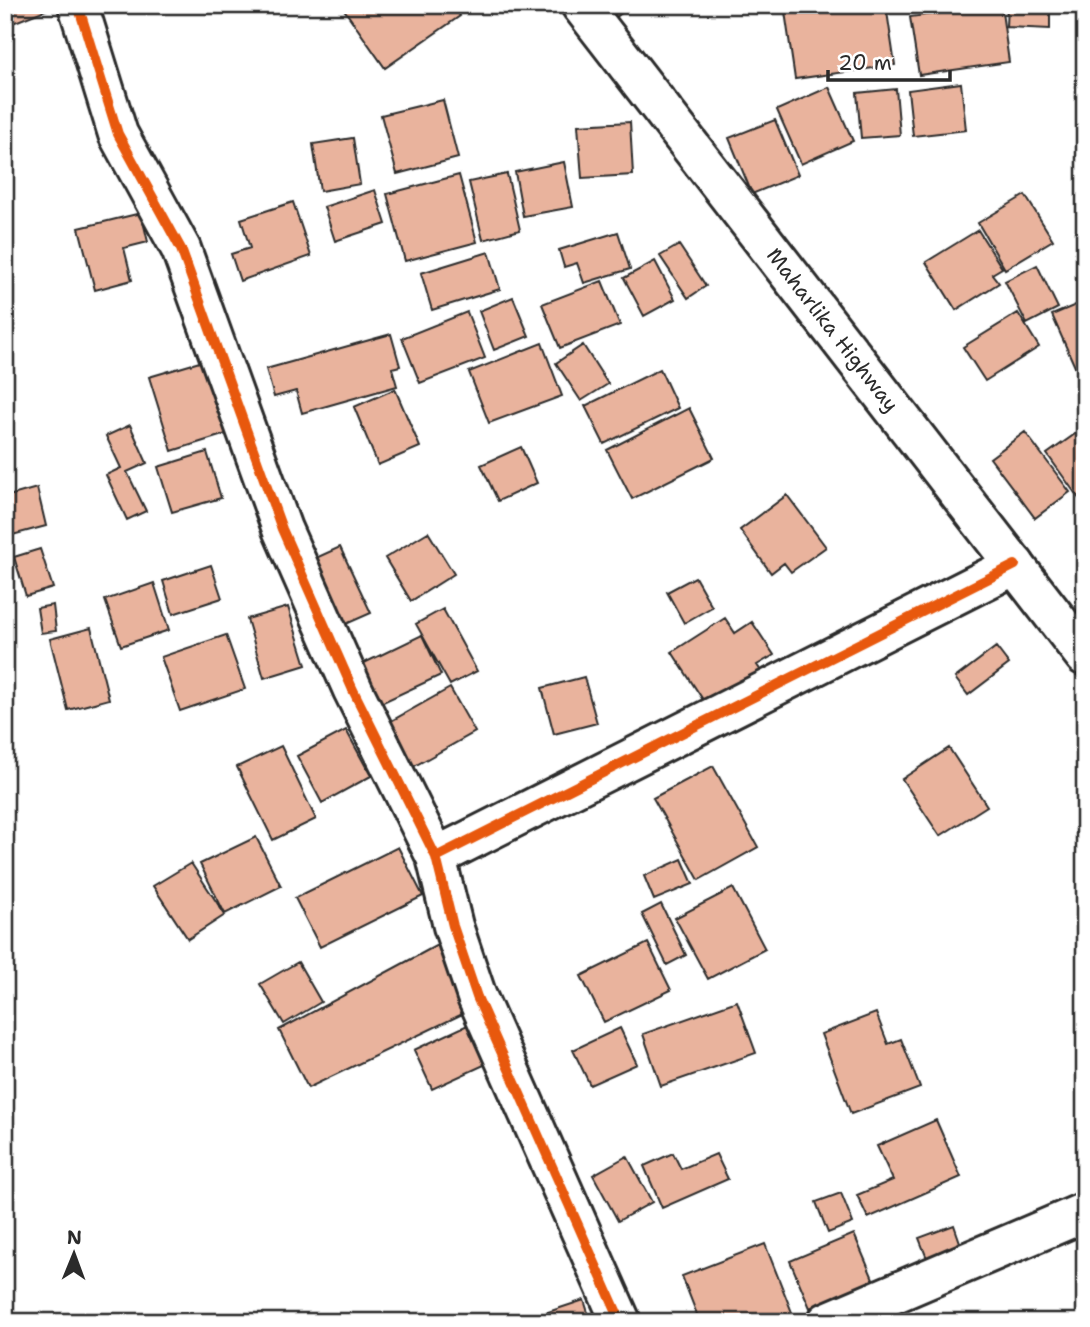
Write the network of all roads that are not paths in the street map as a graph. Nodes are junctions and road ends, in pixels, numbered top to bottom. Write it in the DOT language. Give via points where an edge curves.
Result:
graph roads {
  1 [pos="78,5"];
  2 [pos="581,5"];
  3 [pos="1014,565"];
  4 [pos="1085,656"];
  5 [pos="436,857"];
  6 [pos="1085,1212"];
  7 [pos="621,1322"];
  8 [pos="827,1322"];
  1 -- 5 [label="main road" via="118,134 181,250 282,529 353,690"];
  2 -- 3 [label="main road, Maharlika Highway"];
  3 -- 4 [label="main road, Maharlika Highway"];
  3 -- 5 [label="main road"];
  5 -- 7 [label="main road" via="477,997"];
  6 -- 8 [label="main road"];
}
